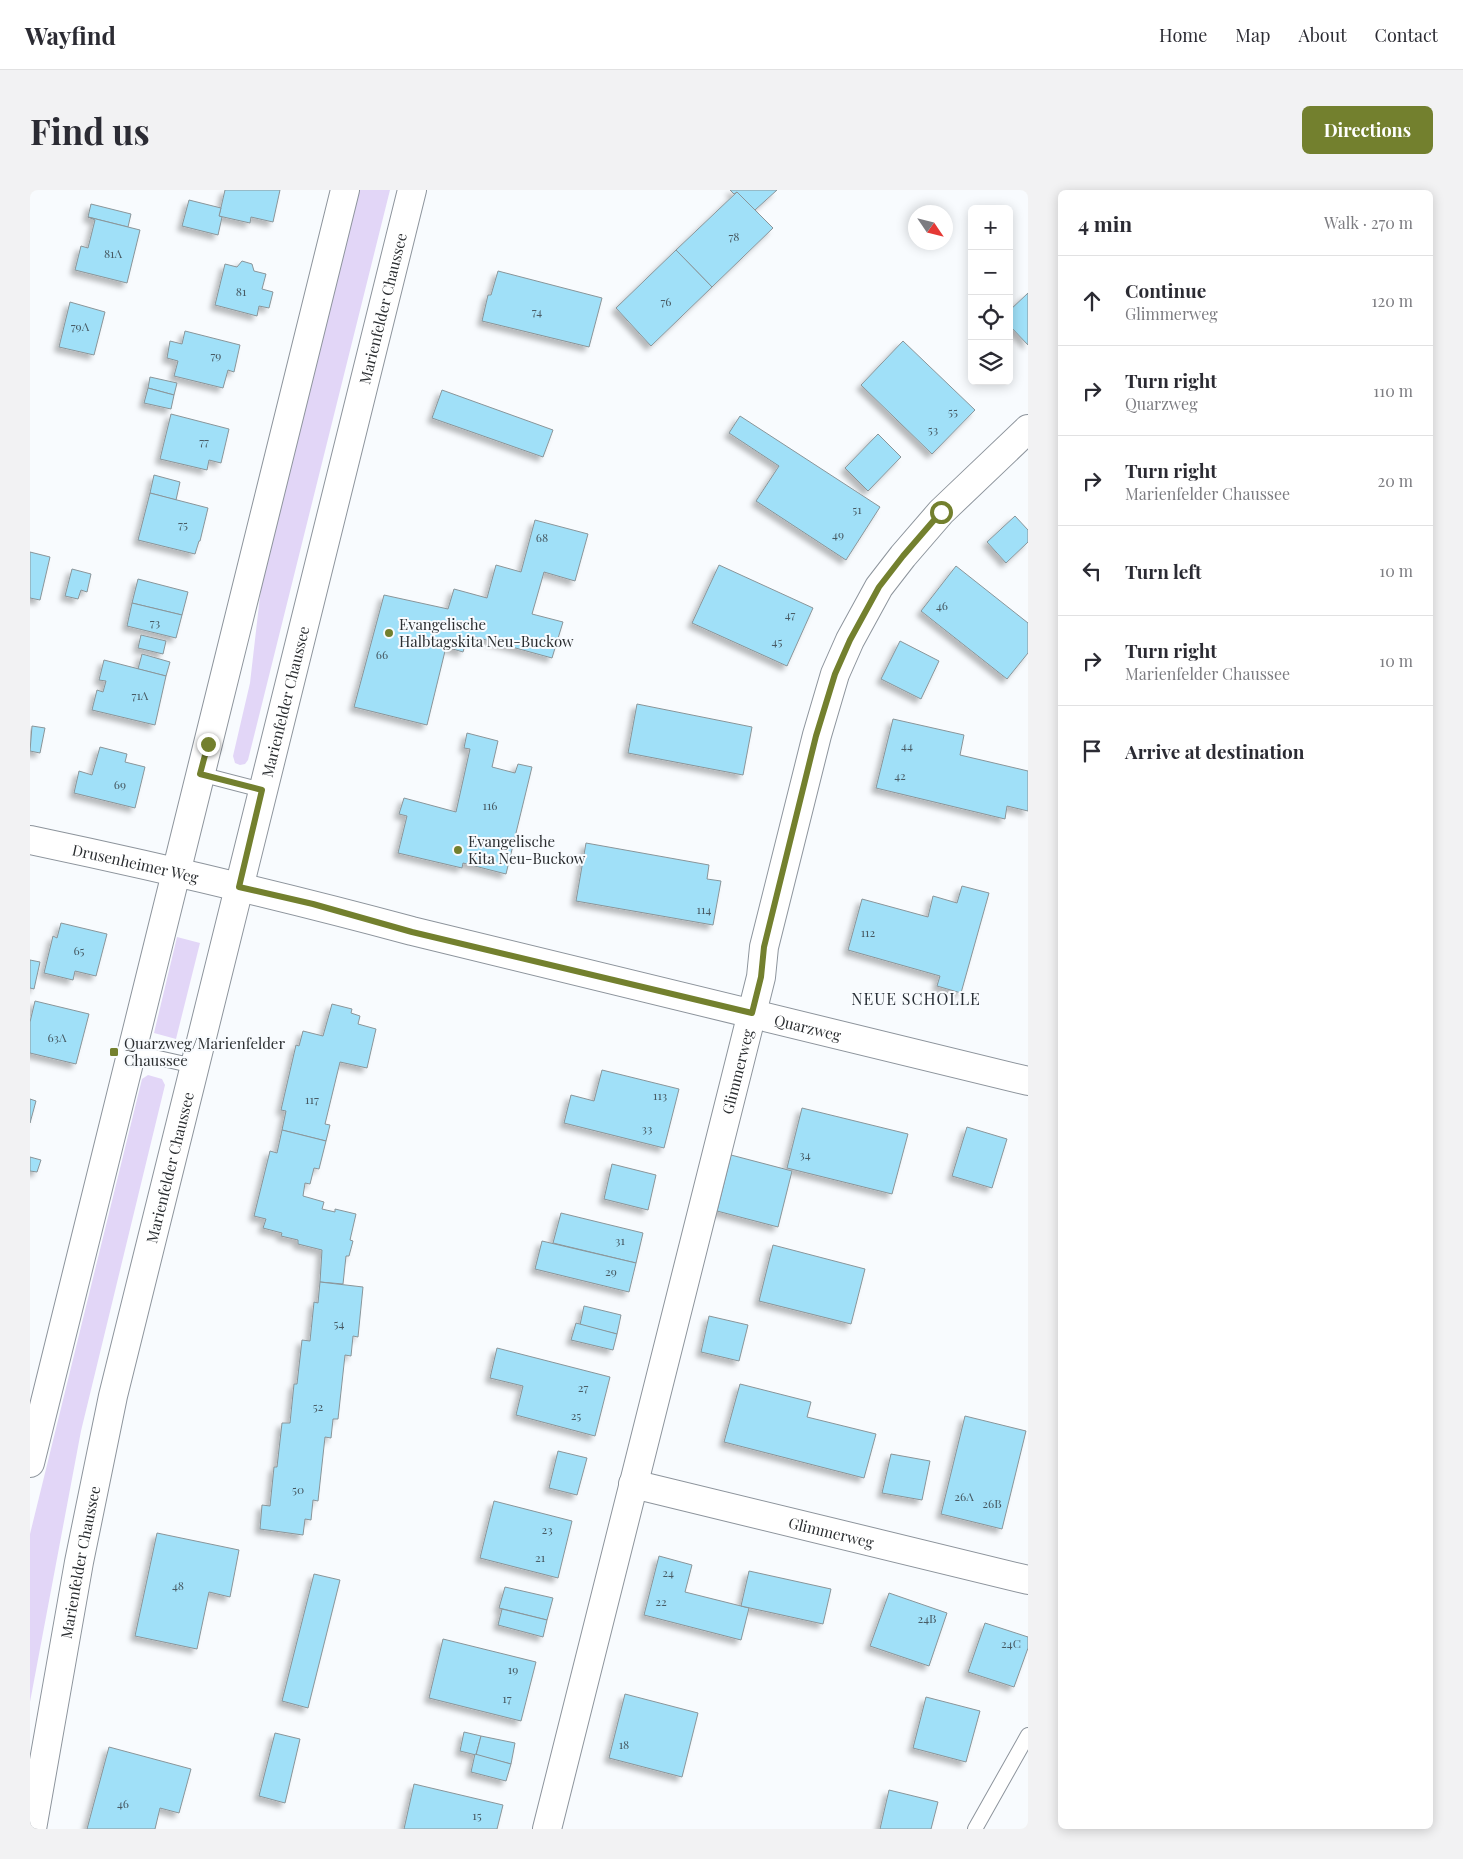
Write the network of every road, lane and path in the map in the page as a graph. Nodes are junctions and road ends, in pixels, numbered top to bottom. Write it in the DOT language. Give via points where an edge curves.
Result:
graph roads {
  1 [pos="345,190"];
  2 [pos="412,190"];
  3 [pos="1028,429"];
  4 [pos="200,774"];
  5 [pos="262,790"];
  6 [pos="30,840"];
  7 [pos="176,872"];
  8 [pos="239,887"];
  9 [pos="752,1013"];
  10 [pos="132,1052"];
  11 [pos="194,1066"];
  12 [pos="1028,1081"];
  13 [pos="30,1464"];
  14 [pos="633,1484"];
  15 [pos="1028,1580"];
  16 [pos="1028,1735"];
  17 [pos="32,1829"];
  18 [pos="547,1829"];
  19 [pos="975,1829"];
  1 -- 4 [label="main road"];
  2 -- 5 [label="main road, Marienfelder Chaussee"];
  3 -- 9 [label="main road, Glimmerweg" via="941,512 903,556 879,587 850,640 835,674 816,736 764,947"];
  4 -- 5 [label="lane"];
  4 -- 7 [label="main road"];
  5 -- 8 [label="main road, Marienfelder Chaussee"];
  6 -- 7 [label="main road, Drusenheimer Weg"];
  7 -- 8 [label="main road, Drusenheimer Weg"];
  7 -- 10 [label="main road"];
  8 -- 9 [label="main road, Quarzweg"];
  8 -- 11 [label="main road, Marienfelder Chaussee"];
  9 -- 12 [label="main road, Quarzweg"];
  9 -- 14 [label="main road, Glimmerweg"];
  10 -- 11 [label="lane"];
  10 -- 13 [label="main road"];
  11 -- 17 [label="main road, Marienfelder Chaussee" via="100,1456"];
  14 -- 15 [label="main road, Glimmerweg"];
  14 -- 18 [label="main road, Glimmerweg"];
  16 -- 19 [label="lane"];
}
